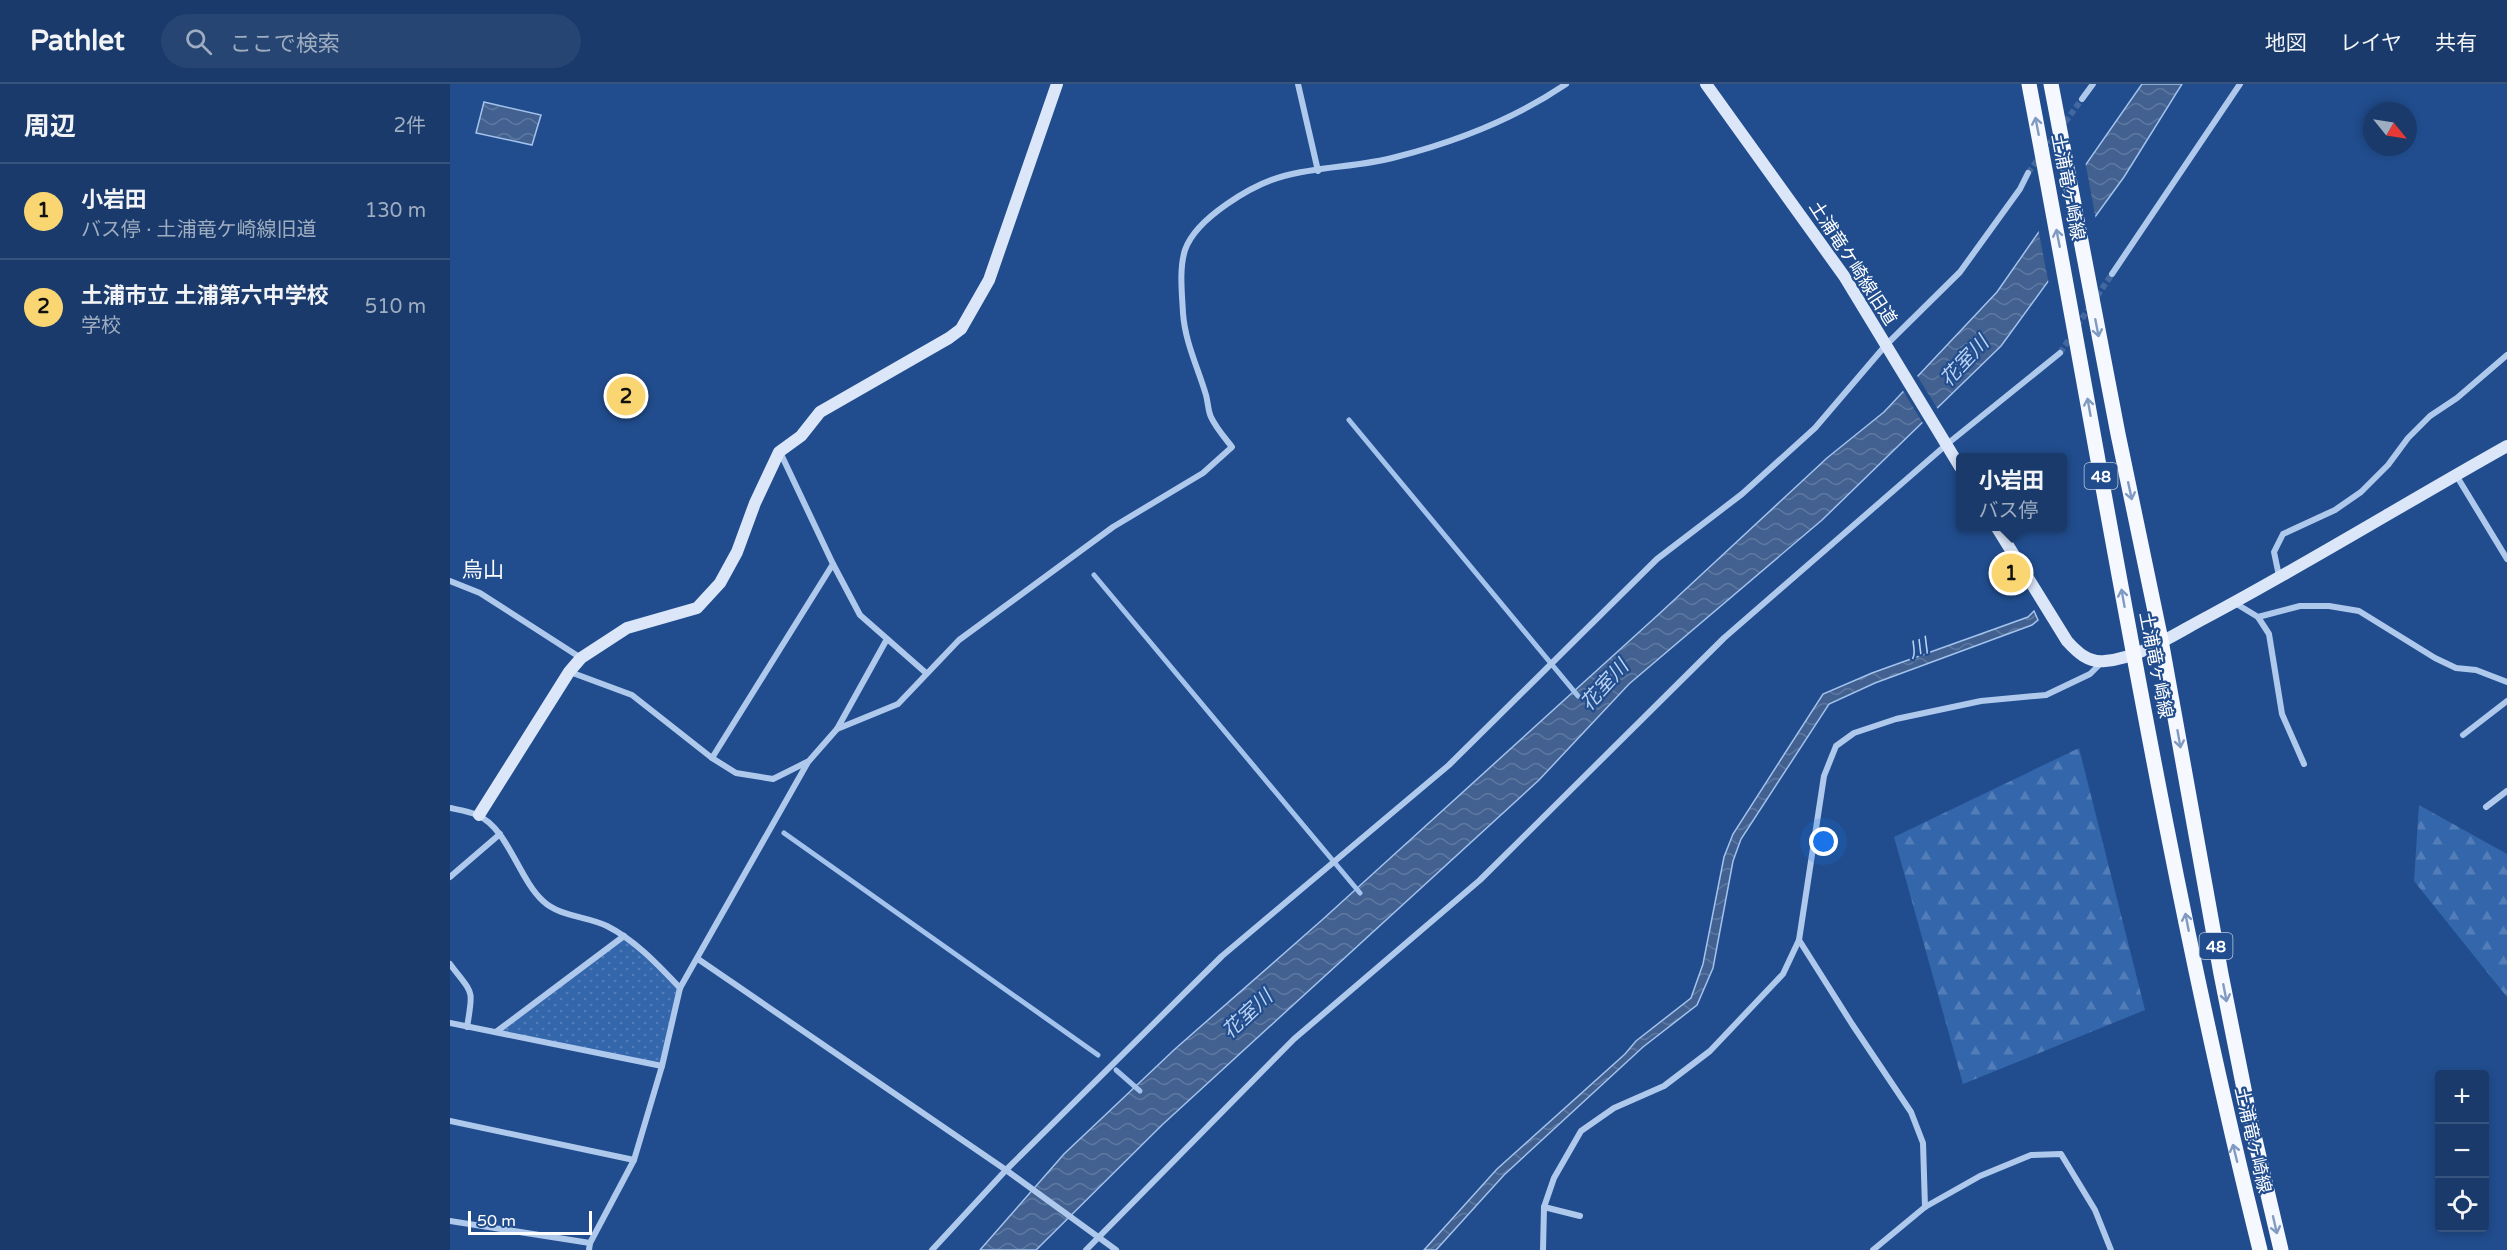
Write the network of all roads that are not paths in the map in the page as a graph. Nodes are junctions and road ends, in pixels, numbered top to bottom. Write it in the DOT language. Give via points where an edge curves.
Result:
graph roads {
  1 [pos="1057,84"];
  2 [pos="1298,84"];
  3 [pos="1566,84"];
  4 [pos="1706,84"];
  5 [pos="2029,84"];
  6 [pos="2051,84"];
  7 [pos="2093,84"];
  8 [pos="2240,84"];
  9 [pos="2082,99"];
  10 [pos="1318,171"];
  11 [pos="2028,173"];
  12 [pos="2112,274"];
  13 [pos="1888,350"];
  14 [pos="2060,353"];
  15 [pos="2507,355"];
  16 [pos="1944,441"];
  17 [pos="2507,446"];
  18 [pos="779,452"];
  19 [pos="1956,460"];
  20 [pos="2456,474"];
  21 [pos="1999,531"];
  22 [pos="2507,559"];
  23 [pos="832,564"];
  24 [pos="2279,576"];
  25 [pos="450,581"];
  26 [pos="2234,602"];
  27 [pos="2258,617"];
  28 [pos="887,639"];
  29 [pos="2162,640"];
  30 [pos="2134,656"];
  31 [pos="580,658"];
  32 [pos="2102,662"];
  33 [pos="569,672"];
  34 [pos="926,673"];
  35 [pos="2507,682"];
  36 [pos="2507,701"];
  37 [pos="837,729"];
  38 [pos="2463,735"];
  39 [pos="712,758"];
  40 [pos="808,762"];
  41 [pos="2304,764"];
  42 [pos="2507,791"];
  43 [pos="2486,807"];
  44 [pos="450,808"];
  45 [pos="478,815"];
  46 [pos="500,834"];
  47 [pos="450,877"];
  48 [pos="624,936"];
  49 [pos="1799,940"];
  50 [pos="698,959"];
  51 [pos="450,964"];
  52 [pos="680,988"];
  53 [pos="450,1023"];
  54 [pos="467,1027"];
  55 [pos="496,1032"];
  56 [pos="662,1066"];
  57 [pos="450,1121"];
  58 [pos="634,1160"];
  59 [pos="1006,1170"];
  60 [pos="1544,1207"];
  61 [pos="1925,1207"];
  62 [pos="1581,1216"];
  63 [pos="450,1221"];
  64 [pos="1098,1237"];
  65 [pos="590,1246"];
  66 [pos="932,1250"];
  67 [pos="1086,1250"];
  68 [pos="1116,1250"];
  69 [pos="1543,1250"];
  70 [pos="1873,1250"];
  71 [pos="2111,1250"];
  72 [pos="2260,1250"];
  73 [pos="2281,1250"];
  1 -- 18 [label="street" via="989,280 961,328 820,412 801,436"];
  2 -- 10 [label="street"];
  3 -- 10 [label="street" via="1545,98 1458,138 1395,158"];
  4 -- 13 [label="street, 土浦竜ケ崎線旧道" via="1844,276"];
  30 -- 5 [label="main road, 土浦竜ヶ崎線 / 48, one-way"];
  6 -- 29 [label="main road, 土浦竜ヶ崎線 / 48, one-way"];
  7 -- 9 [label="street"];
  8 -- 12 [label="street"];
  10 -- 34 [label="street" via="1283,176 1242,195 1215,212 1185,249 1181,284 1184,323 1211,417 1232,447 1203,473 1113,527 959,640"];
  11 -- 13 [label="street" via="1960,272"];
  13 -- 16 [label="street, 土浦竜ケ崎線旧道"];
  13 -- 59 [label="street" via="1815,428 1742,494 1657,559 1449,765 1222,956"];
  14 -- 16 [label="street"];
  15 -- 24 [label="street" via="2430,416 2361,492 2335,510 2283,534 2274,552"];
  16 -- 19 [label="street, 土浦竜ケ崎線旧道"];
  16 -- 64 [label="street" via="1724,638 1480,880 1293,1039"];
  17 -- 20 [label="street"];
  18 -- 23 [label="street"];
  18 -- 31 [label="street" via="737,552 720,583 697,608 627,628"];
  20 -- 22 [label="street"];
  20 -- 24 [label="street"];
  21 -- 32 [label="street" via="2067,641 2087,659"];
  23 -- 28 [label="street" via="860,615"];
  23 -- 39 [label="street"];
  24 -- 26 [label="street"];
  25 -- 31 [label="street" via="480,593"];
  26 -- 27 [label="street"];
  26 -- 29 [label="street"];
  27 -- 35 [label="street" via="2300,606 2359,611 2435,658"];
  27 -- 41 [label="street" via="2269,634 2282,714"];
  28 -- 34 [label="street"];
  28 -- 37 [label="street"];
  29 -- 30 [label="street"];
  29 -- 73 [label="main road, 土浦竜ヶ崎線 / 48, one-way" via="2221,974"];
  30 -- 32 [label="street"];
  72 -- 30 [label="main road, 土浦竜ヶ崎線 / 48, one-way" via="2227,1118"];
  31 -- 33 [label="street"];
  32 -- 49 [label="street" via="2090,674 2046,695 1981,701 1896,719 1854,733 1836,746 1824,776"];
  33 -- 39 [label="street" via="632,695"];
  33 -- 45 [label="street"];
  34 -- 37 [label="street" via="897,704"];
  36 -- 38 [label="street"];
  37 -- 40 [label="street"];
  39 -- 40 [label="street" via="736,773 773,779"];
  40 -- 50 [label="street"];
  42 -- 43 [label="street"];
  44 -- 45 [label="street"];
  45 -- 46 [label="street"];
  46 -- 47 [label="street"];
  46 -- 48 [label="street" via="543,902"];
  48 -- 52 [label="street"];
  48 -- 55 [label="street"];
  49 -- 60 [label="street" via="1783,974 1710,1051 1664,1086 1614,1108 1581,1131 1554,1178"];
  49 -- 61 [label="street" via="1911,1112 1923,1143"];
  50 -- 52 [label="street"];
  50 -- 59 [label="street"];
  51 -- 54 [label="street" via="471,989"];
  52 -- 56 [label="street"];
  53 -- 54 [label="street"];
  54 -- 55 [label="street"];
  55 -- 56 [label="street"];
  56 -- 58 [label="street"];
  57 -- 58 [label="street"];
  58 -- 65 [label="street"];
  59 -- 64 [label="street"];
  59 -- 66 [label="street"];
  60 -- 62 [label="street"];
  60 -- 69 [label="street"];
  61 -- 70 [label="street"];
  61 -- 71 [label="street" via="1980,1176 2031,1155 2061,1154 2095,1210"];
  63 -- 65 [label="street"];
  64 -- 67 [label="street"];
  64 -- 68 [label="street"];
}
